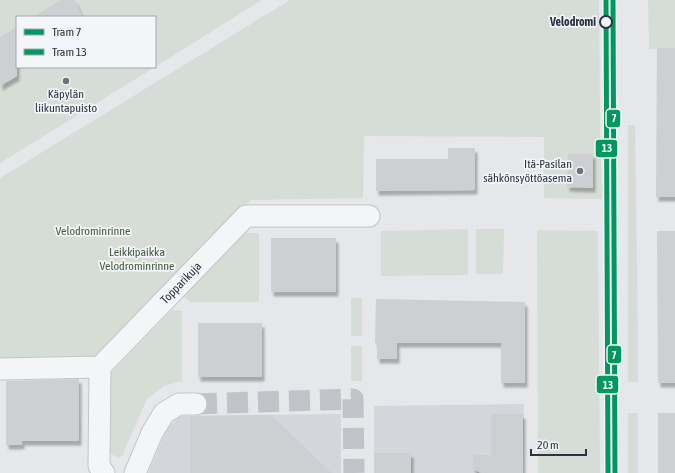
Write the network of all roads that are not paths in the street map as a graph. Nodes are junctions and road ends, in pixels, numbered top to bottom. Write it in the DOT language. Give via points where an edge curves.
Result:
graph roads {
  1 [pos="369,216"];
  2 [pos="100,367"];
  3 [pos="0,369"];
  4 [pos="196,404"];
  5 [pos="104,473"];
  6 [pos="135,473"];
  1 -- 2 [label="street, Topparikuja" via="246,216"];
  2 -- 3 [label="street"];
  2 -- 5 [label="street" via="99,466"];
  4 -- 6 [label="street" via="179,404 164,413 152,433"];
}
